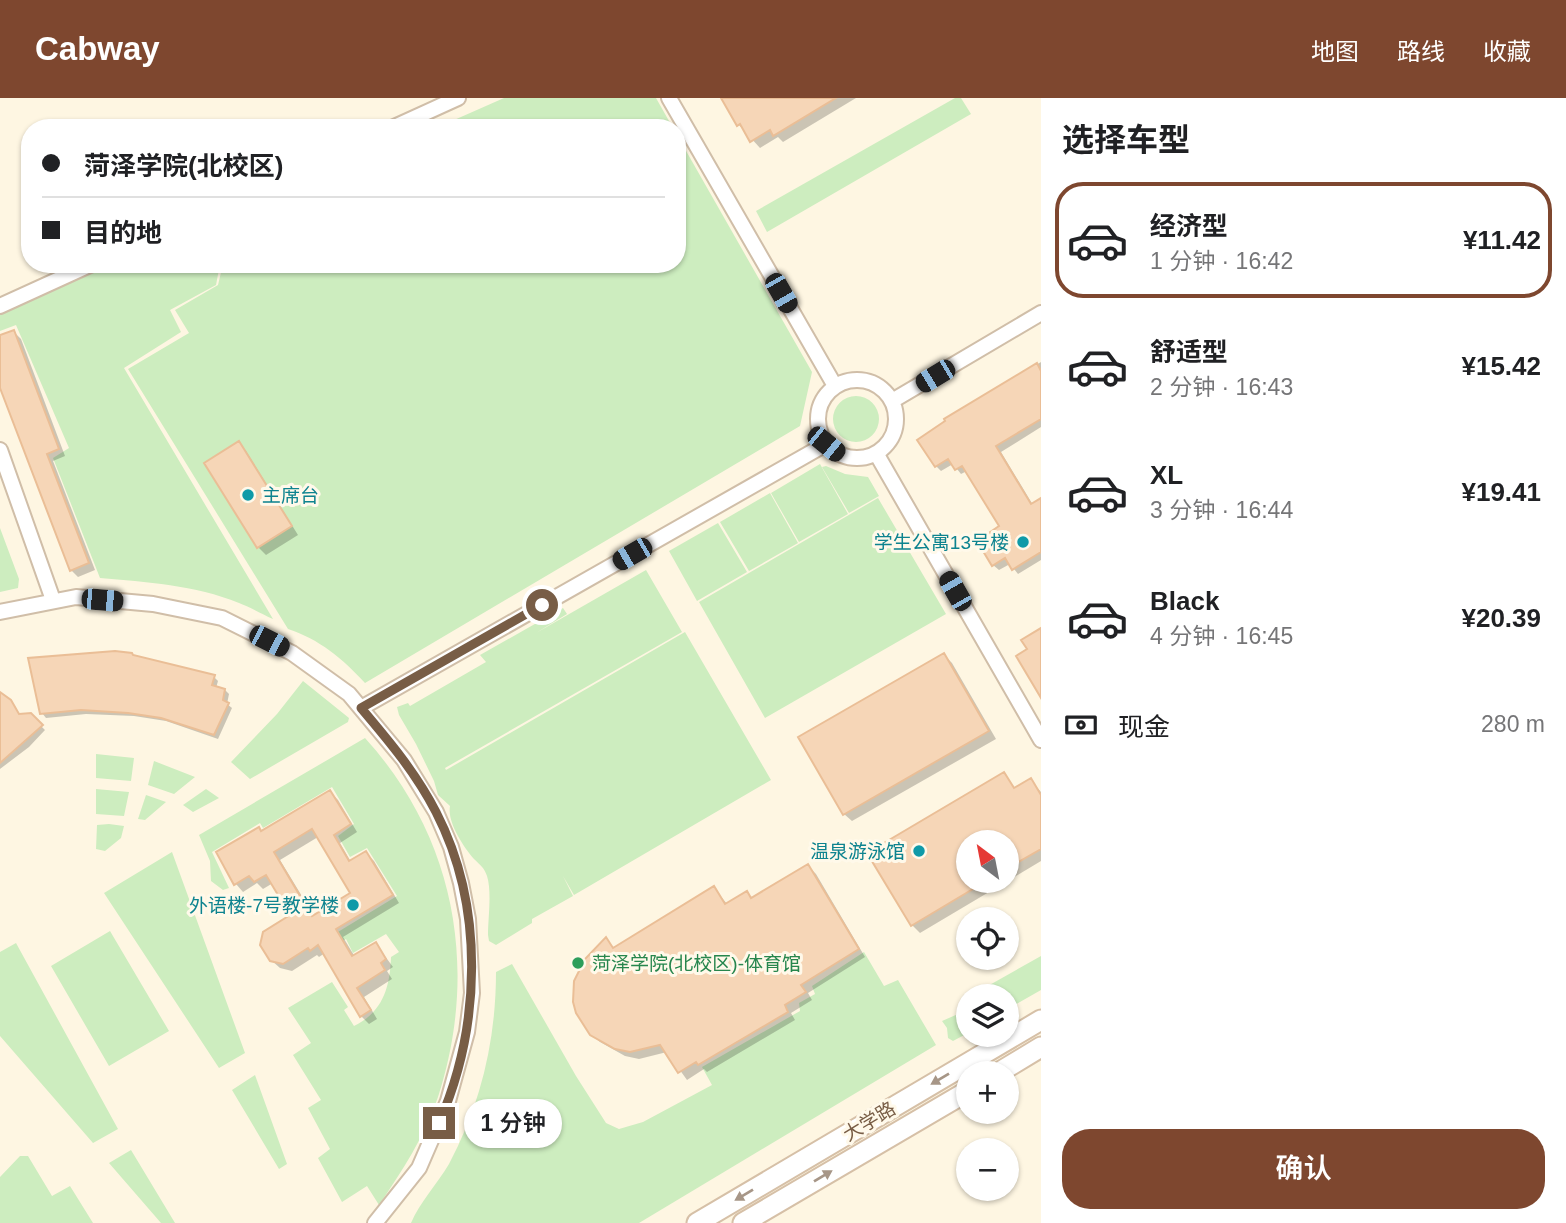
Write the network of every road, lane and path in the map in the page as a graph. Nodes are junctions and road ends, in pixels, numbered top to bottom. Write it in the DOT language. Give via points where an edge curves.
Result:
graph roads {
  1 [pos="457,98"];
  2 [pos="669,98"];
  3 [pos="412,119"];
  4 [pos="681,119"];
  5 [pos="686,127"];
  6 [pos="72,273"];
  7 [pos="0,306"];
  8 [pos="1041,313"];
  9 [pos="835,386"];
  10 [pos="892,401"];
  11 [pos="826,444"];
  12 [pos="0,450"];
  13 [pos="876,453"];
  14 [pos="52,600"];
  15 [pos="0,612"];
  16 [pos="361,708"];
  17 [pos="1041,740"];
  18 [pos="1041,1020"];
  19 [pos="1041,1047"];
  20 [pos="1018,1061"];
  21 [pos="956,1098"];
  22 [pos="375,1223"];
  23 [pos="697,1223"];
  24 [pos="743,1223"];
  1 -- 3 [label="street"];
  2 -- 4 [label="street"];
  5 -- 9 [label="street"];
  6 -- 7 [label="street"];
  8 -- 10 [label="street"];
  9 -- 10 [label="street" via="860,379 884,390"];
  9 -- 11 [label="street" via="817,413 818,429"];
  10 -- 13 [label="street" via="897,417 894,433"];
  11 -- 13 [label="street" via="855,458"];
  11 -- 16 [label="street"];
  12 -- 14 [label="street"];
  13 -- 17 [label="street"];
  14 -- 15 [label="street"];
  14 -- 16 [label="street" via="76,597 153,604 222,618 292,653"];
  16 -- 22 [label="street" via="404,760 436,812 461,883 471,955 467,1032 448,1101 419,1168"];
  18 -- 23 [label="main road, 大学路, one-way"];
  19 -- 20 [label="main road"];
  24 -- 21 [label="main road, 大学路, one-way"];
}
